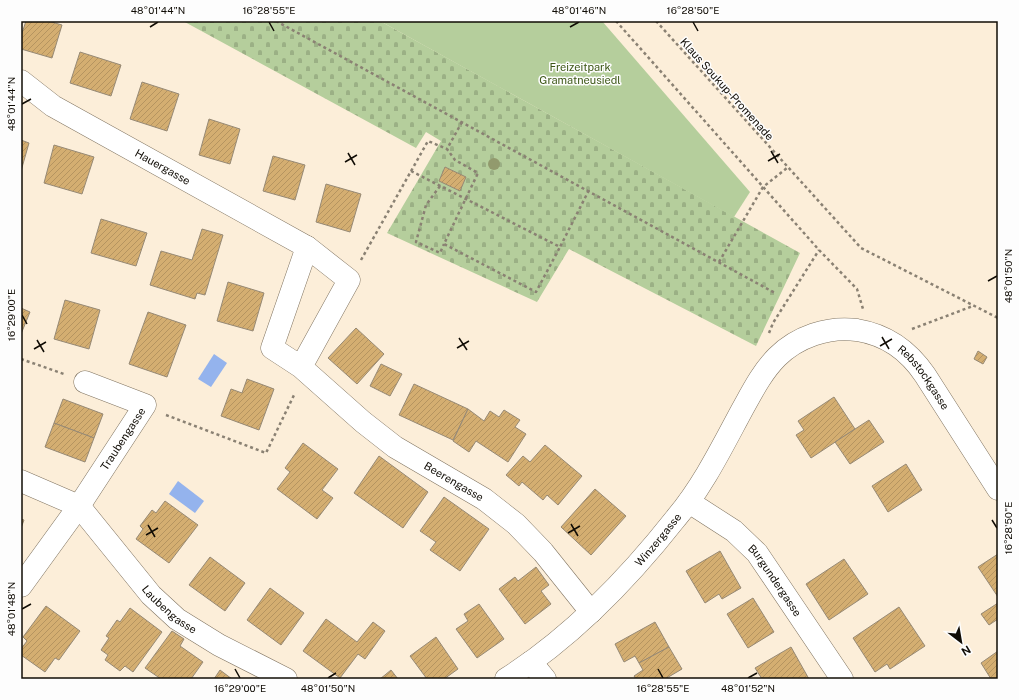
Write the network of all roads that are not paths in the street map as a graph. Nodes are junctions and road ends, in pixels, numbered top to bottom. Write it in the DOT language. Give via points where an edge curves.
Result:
graph roads {
  1 [pos="21,81"];
  2 [pos="307,247"];
  3 [pos="770,365"];
  4 [pos="301,367"];
  5 [pos="85,382"];
  6 [pos="21,481"];
  7 [pos="998,489"];
  8 [pos="689,502"];
  9 [pos="79,506"];
  10 [pos="21,586"];
  11 [pos="591,612"];
  12 [pos="531,662"];
  13 [pos="286,679"];
  14 [pos="506,679"];
  15 [pos="545,679"];
  16 [pos="842,679"];
  1 -- 2 [label="street, Hauergasse" via="53,106"];
  2 -- 4 [label="street, Beerengasse" via="272,348"];
  2 -- 4 [label="street" via="349,280"];
  3 -- 7 [label="street, Rebstockgasse" via="785,350 809,336 838,330 859,331 883,337 903,349 915,361"];
  3 -- 8 [label="street, Winzergasse"];
  4 -- 11 [label="street, Beerengasse" via="395,447 484,499 516,524 543,552"];
  5 -- 9 [label="street, Traubengasse" via="145,406"];
  6 -- 9 [label="street"];
  8 -- 11 [label="street, Winzergasse" via="627,577"];
  8 -- 16 [label="street, Burgundergasse" via="734,532 757,553"];
  9 -- 10 [label="street, Traubengasse"];
  9 -- 13 [label="street, Laubengasse" via="151,595 168,612 205,638"];
  11 -- 12 [label="street, Winzergasse"];
  12 -- 14 [label="street, Winzergasse"];
  12 -- 15 [label="street"];
}
